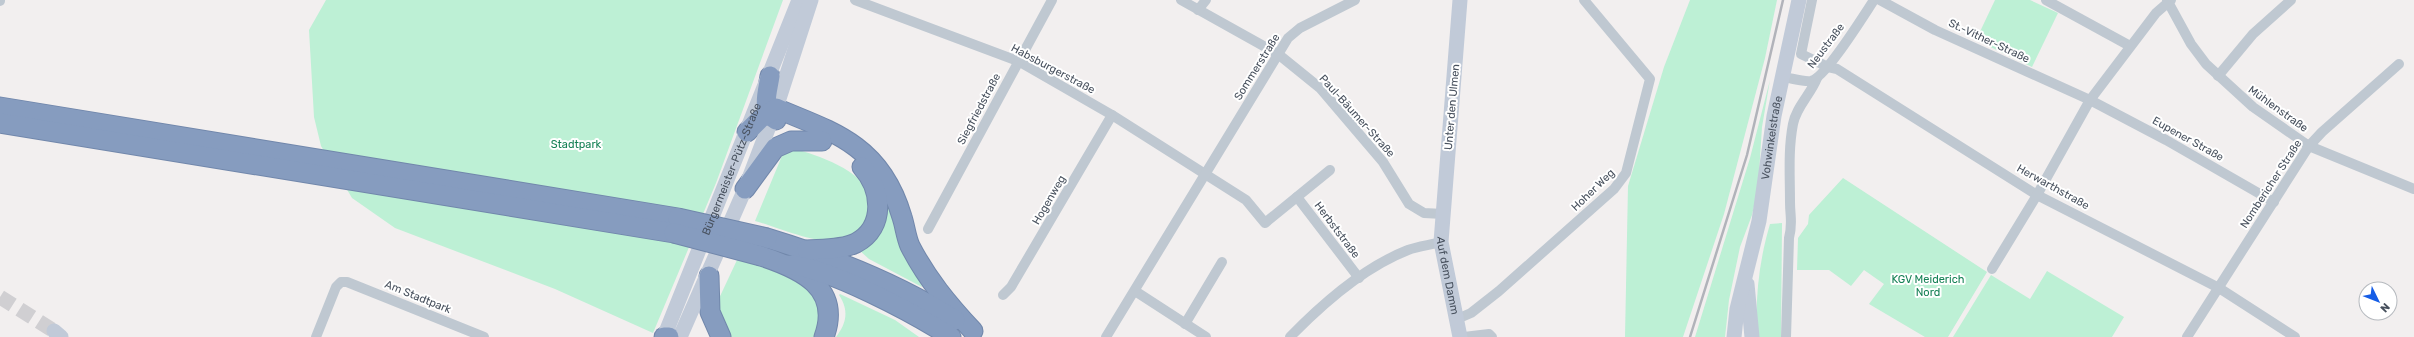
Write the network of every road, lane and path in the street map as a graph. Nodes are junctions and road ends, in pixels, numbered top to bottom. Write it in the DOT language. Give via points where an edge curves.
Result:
graph roads {
  1 [pos="799,0"];
  2 [pos="811,0"];
  3 [pos="855,0"];
  4 [pos="1052,0"];
  5 [pos="1181,0"];
  6 [pos="1206,0"];
  7 [pos="1355,0"];
  8 [pos="1460,0"];
  9 [pos="1584,0"];
  10 [pos="1799,0"];
  11 [pos="1812,0"];
  12 [pos="1874,0"];
  13 [pos="1880,0"];
  14 [pos="2046,0"];
  15 [pos="2291,0"];
  16 [pos="2169,1"];
  17 [pos="1198,10"];
  18 [pos="2130,46"];
  19 [pos="1278,54"];
  20 [pos="1018,61"];
  21 [pos="2399,64"];
  22 [pos="1828,67"];
  23 [pos="770,76"];
  24 [pos="2218,76"];
  25 [pos="1783,77"];
  26 [pos="1817,78"];
  27 [pos="2090,100"];
  28 [pos="0,107"];
  29 [pos="772,113"];
  30 [pos="1112,115"];
  31 [pos="0,123"];
  32 [pos="747,132"];
  33 [pos="822,141"];
  34 [pos="2309,146"];
  35 [pos="1330,170"];
  36 [pos="1206,175"];
  37 [pos="745,189"];
  38 [pos="2414,189"];
  39 [pos="2037,194"];
  40 [pos="1297,197"];
  41 [pos="2274,202"];
  42 [pos="1443,214"];
  43 [pos="928,229"];
  44 [pos="1441,242"];
  45 [pos="807,250"];
  46 [pos="1222,262"];
  47 [pos="787,265"];
  48 [pos="1992,269"];
  49 [pos="1746,275"];
  50 [pos="709,276"];
  51 [pos="1359,278"];
  52 [pos="2218,288"];
  53 [pos="1134,291"];
  54 [pos="1003,295"];
  55 [pos="1458,319"];
  56 [pos="1185,324"];
  57 [pos="977,334"];
  58 [pos="477,336"];
  59 [pos="316,337"];
  60 [pos="664,337"];
  61 [pos="669,337"];
  62 [pos="680,337"];
  63 [pos="721,337"];
  64 [pos="824,337"];
  65 [pos="951,337"];
  66 [pos="1106,337"];
  67 [pos="1206,337"];
  68 [pos="1290,337"];
  69 [pos="1460,337"];
  70 [pos="1464,337"];
  71 [pos="1492,337"];
  72 [pos="1734,337"];
  73 [pos="1752,337"];
  74 [pos="1786,337"];
  75 [pos="2187,337"];
  76 [pos="2295,337"];
  1 -- 23 [label="main road, Bürgermeister-Pütz-Straße"];
  2 -- 29 [label="main road, Bürgermeister-Pütz-Straße"];
  3 -- 20 [label="street, Habsburgerstraße"];
  4 -- 20 [label="street, Siegfriedstraße"];
  5 -- 17 [label="street, Paul-Bäumer-Straße"];
  6 -- 17 [label="street"];
  7 -- 19 [label="street, Sommerstraße" via="1300,28 1288,38"];
  8 -- 42 [label="main road, Unter den Ulmen"];
  9 -- 55 [label="street, Hoher Weg" via="1650,79 1626,173 1614,189 1498,291 1471,313"];
  10 -- 25 [label="main road, Vohwinkelstraße"];
  11 -- 22 [label="street, Herwarthstraße" via="1801,54"];
  12 -- 22 [label="street, Neustraße"];
  13 -- 27 [label="street, St.-Vither-Straße" via="1942,33"];
  14 -- 18 [label="street"];
  15 -- 24 [label="street" via="2253,34"];
  16 -- 18 [label="street"];
  16 -- 24 [label="street, Mühlenstraße" via="2191,44"];
  17 -- 19 [label="street, Paul-Bäumer-Straße"];
  18 -- 27 [label="street"];
  19 -- 36 [label="street, Sommerstraße"];
  19 -- 42 [label="street, Paul-Bäumer-Straße" via="1320,88 1383,162 1409,204 1424,213"];
  20 -- 30 [label="street, Habsburgerstraße"];
  20 -- 43 [label="street, Siegfriedstraße"];
  21 -- 34 [label="street, Nombericher Straße"];
  22 -- 26 [label="street, Neustraße"];
  22 -- 39 [label="street, Herwarthstraße" via="1837,69"];
  23 -- 29 [label="highway" via="766,107"];
  23 -- 32 [label="main road, Bürgermeister-Pütz-Straße"];
  24 -- 34 [label="street, Mühlenstraße" via="2253,107"];
  25 -- 26 [label="street, Neustraße" via="1807,81"];
  25 -- 49 [label="main road, Vohwinkelstraße" via="1774,116 1759,221"];
  26 -- 74 [label="street, Vohwinkelstraße" via="1814,88 1796,115 1792,130 1790,214 1793,224 1788,238"];
  27 -- 39 [label="street"];
  27 -- 41 [label="street, Eupener Straße"];
  28 -- 45 [label="highway, bridge" via="678,218 767,238"];
  29 -- 32 [label="highway"];
  29 -- 33 [label="highway"];
  29 -- 37 [label="main road, Bürgermeister-Pütz-Straße"];
  29 -- 57 [label="highway" via="839,136 856,147 880,171 898,203 909,244 922,270"];
  30 -- 36 [label="street, Habsburgerstraße"];
  30 -- 54 [label="street, Hogenweg" via="1011,287"];
  31 -- 47 [label="highway, bridge" via="674,233"];
  32 -- 60 [label="main road, Bürgermeister-Pütz-Straße"];
  33 -- 37 [label="highway" via="791,141 775,148"];
  33 -- 45 [label="highway" via="848,155 868,174 875,186 879,208 876,221 856,243 844,247"];
  34 -- 38 [label="street, Mühlenstraße"];
  34 -- 41 [label="street, Nombericher Straße"];
  35 -- 40 [label="street"];
  36 -- 40 [label="street" via="1246,200 1265,223"];
  36 -- 53 [label="street, Sommerstraße"];
  37 -- 50 [label="main road, Bürgermeister-Pütz-Straße"];
  39 -- 48 [label="street"];
  39 -- 52 [label="street, Herwarthstraße"];
  40 -- 51 [label="street, Herbststraße"];
  41 -- 52 [label="street, Nombericher Straße"];
  42 -- 44 [label="main road, Auf dem Damm"];
  44 -- 51 [label="street" via="1410,249 1386,260"];
  44 -- 55 [label="main road, Auf dem Damm"];
  45 -- 57 [label="highway" via="909,293"];
  46 -- 56 [label="street"];
  47 -- 64 [label="highway" via="816,283 824,294 830,318"];
  47 -- 65 [label="highway" via="808,268 865,291"];
  49 -- 72 [label="main road, Vohwinkelstraße" via="1737,309"];
  49 -- 73 [label="main road, Vohwinkelstraße"];
  50 -- 62 [label="main road, Bürgermeister-Pütz-Straße"];
  50 -- 63 [label="highway" via="710,312"];
  51 -- 68 [label="street"];
  52 -- 75 [label="street, Nombericher Straße"];
  52 -- 76 [label="street, Herwarthstraße"];
  53 -- 56 [label="street"];
  53 -- 66 [label="street, Sommerstraße"];
  55 -- 69 [label="main road, Auf dem Damm"];
  56 -- 67 [label="street"];
  58 -- 59 [label="street, Am Stadtpark" via="360,286 341,282 336,287"];
  60 -- 61 [label="highway"];
  70 -- 71 [label="street" via="1489,334"];
}
